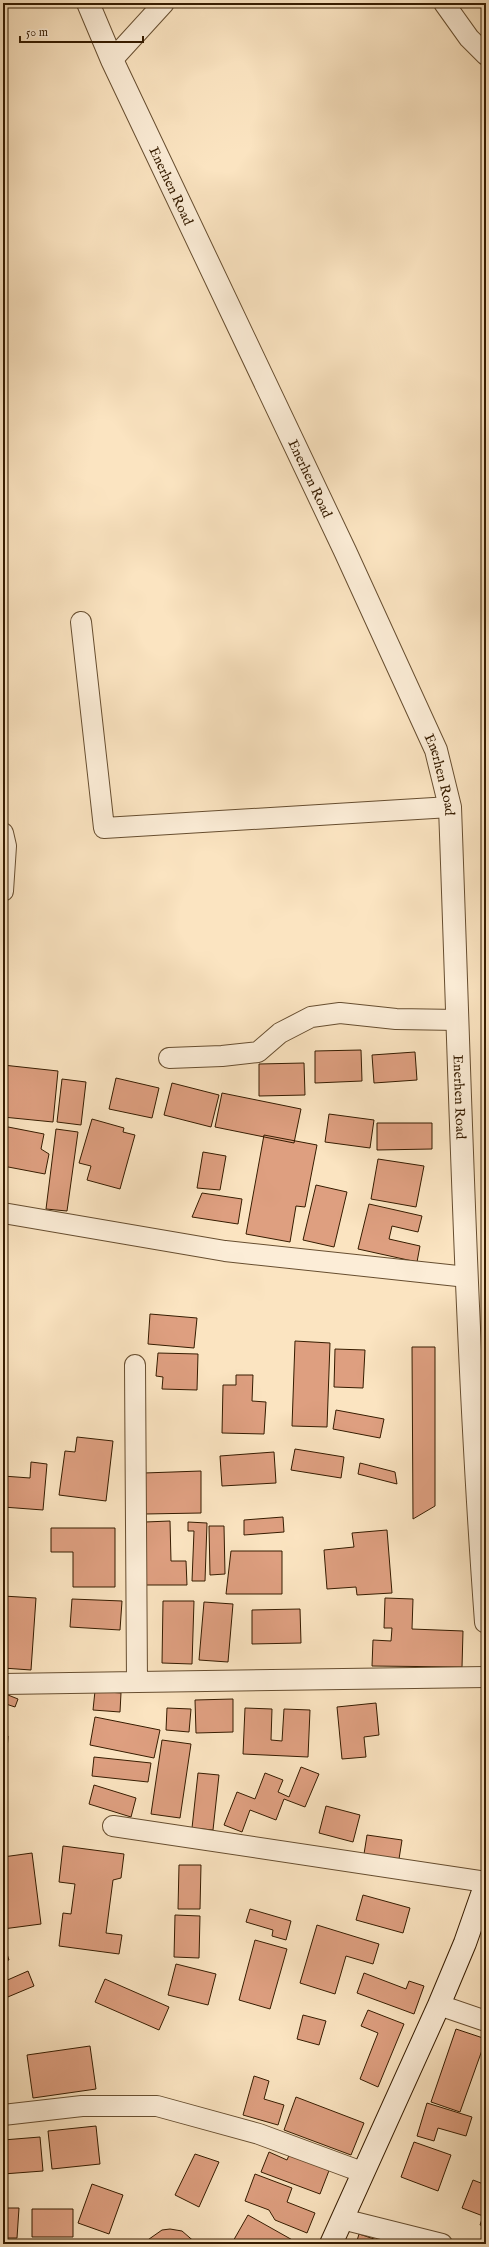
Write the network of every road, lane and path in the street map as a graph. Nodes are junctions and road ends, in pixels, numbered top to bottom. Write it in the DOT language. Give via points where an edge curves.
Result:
graph roads {
  1 [pos="88,3"];
  2 [pos="164,3"];
  3 [pos="444,3"];
  4 [pos="486,55"];
  5 [pos="112,60"];
  6 [pos="81,622"];
  7 [pos="450,807"];
  8 [pos="3,833"];
  9 [pos="3,890"];
  10 [pos="458,1020"];
  11 [pos="169,1058"];
  12 [pos="3,1213"];
  13 [pos="467,1277"];
  14 [pos="135,1365"];
  15 [pos="486,1622"];
  16 [pos="486,1677"];
  17 [pos="137,1682"];
  18 [pos="3,1684"];
  19 [pos="113,1826"];
  20 [pos="486,1882"];
  21 [pos="439,2005"];
  22 [pos="486,2021"];
  23 [pos="3,2115"];
  24 [pos="362,2172"];
  25 [pos="342,2219"];
  26 [pos="331,2244"];
  27 [pos="442,2244"];
  1 -- 5 [label="street, Enerhen Road"];
  2 -- 5 [label="street"];
  3 -- 4 [label="street" via="469,38"];
  5 -- 7 [label="street, Enerhen Road" via="345,551 433,743"];
  6 -- 7 [label="street" via="104,828"];
  7 -- 10 [label="street, Enerhen Road"];
  8 -- 9 [label="street" via="6,846"];
  10 -- 11 [label="street" via="396,1019 340,1014 311,1017 280,1033 258,1052"];
  10 -- 13 [label="street, Enerhen Road"];
  12 -- 13 [label="street" via="225,1251"];
  13 -- 15 [label="street, Enerhen Road" via="477,1502"];
  14 -- 17 [label="street"];
  16 -- 17 [label="street"];
  17 -- 18 [label="street"];
  19 -- 20 [label="street"];
  20 -- 21 [label="street" via="465,1943"];
  21 -- 22 [label="street"];
  21 -- 24 [label="street"];
  23 -- 24 [label="street" via="82,2106 157,2106 258,2134"];
  24 -- 25 [label="street"];
  25 -- 26 [label="street"];
  25 -- 27 [label="street"];
}
